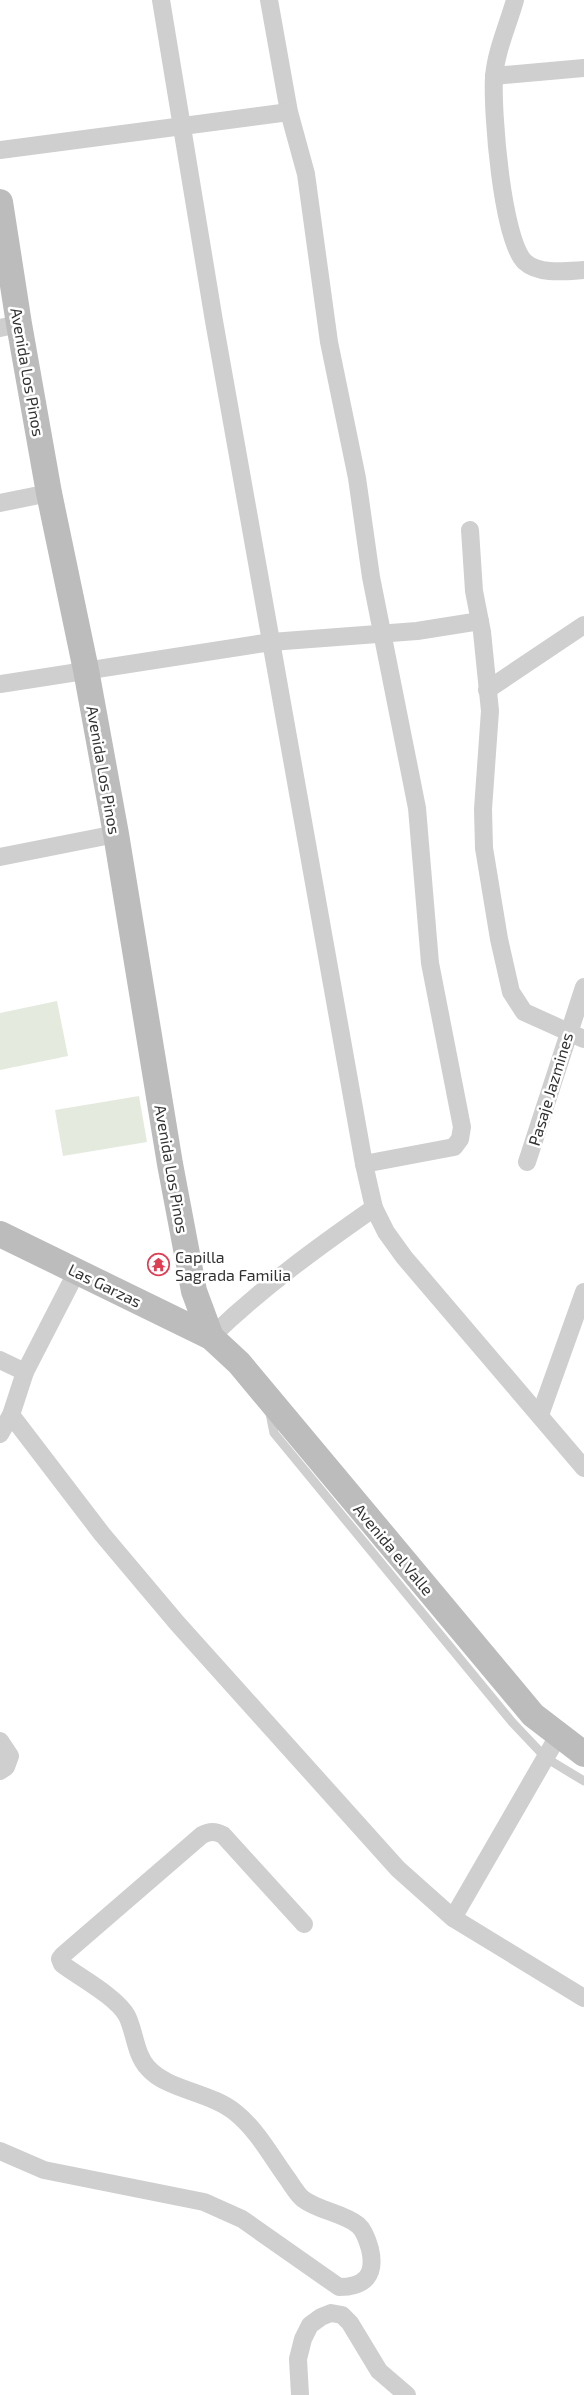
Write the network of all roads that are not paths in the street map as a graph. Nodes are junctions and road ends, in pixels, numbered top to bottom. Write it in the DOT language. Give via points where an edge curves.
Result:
graph roads {
  1 [pos="162,0"];
  2 [pos="269,0"];
  3 [pos="515,0"];
  4 [pos="584,68"];
  5 [pos="494,76"];
  6 [pos="289,112"];
  7 [pos="181,125"];
  8 [pos="0,150"];
  9 [pos="0,202"];
  10 [pos="584,270"];
  11 [pos="9,326"];
  12 [pos="49,493"];
  13 [pos="0,503"];
  14 [pos="470,530"];
  15 [pos="480,621"];
  16 [pos="584,625"];
  17 [pos="382,634"];
  18 [pos="272,642"];
  19 [pos="86,670"];
  20 [pos="0,684"];
  21 [pos="487,690"];
  22 [pos="116,834"];
  23 [pos="0,857"];
  24 [pos="584,987"];
  25 [pos="567,1033"];
  26 [pos="584,1039"];
  27 [pos="527,1162"];
  28 [pos="364,1164"];
  29 [pos="374,1208"];
  30 [pos="0,1234"];
  31 [pos="77,1272"];
  32 [pos="584,1292"];
  33 [pos="211,1337"];
  34 [pos="0,1360"];
  35 [pos="25,1372"];
  36 [pos="266,1396"];
  37 [pos="11,1414"];
  38 [pos="540,1415"];
  39 [pos="0,1434"];
  40 [pos="584,1468"];
  41 [pos="558,1736"];
  42 [pos="0,1741"];
  43 [pos="584,1754"];
  44 [pos="546,1758"];
  45 [pos="0,1771"];
  46 [pos="584,1781"];
  47 [pos="453,1918"];
  48 [pos="304,1924"];
  49 [pos="584,1998"];
  50 [pos="0,2151"];
  51 [pos="300,2395"];
  52 [pos="407,2395"];
  1 -- 7 [label="street"];
  2 -- 6 [label="street"];
  3 -- 5 [label="street"];
  4 -- 5 [label="street"];
  5 -- 10 [label="street" via="494,118 508,225 516,252 526,264 544,270"];
  6 -- 7 [label="street"];
  6 -- 17 [label="street" via="306,174 329,342 357,478"];
  7 -- 8 [label="street"];
  7 -- 18 [label="street"];
  9 -- 11 [label="street, Avenida Los Pinos"];
  11 -- 12 [label="street, Avenida Los Pinos"];
  12 -- 13 [label="street"];
  12 -- 19 [label="street, Avenida Los Pinos"];
  14 -- 15 [label="street" via="474,591"];
  15 -- 17 [label="street"];
  15 -- 21 [label="street"];
  16 -- 21 [label="street"];
  17 -- 18 [label="street"];
  17 -- 28 [label="street" via="417,808 430,963 462,1127 460,1139 454,1147"];
  18 -- 19 [label="street"];
  18 -- 28 [label="street"];
  19 -- 20 [label="street"];
  19 -- 22 [label="street, Avenida Los Pinos"];
  21 -- 25 [label="street" via="490,711 483,809 484,848 511,992 524,1012"];
  22 -- 23 [label="street"];
  22 -- 33 [label="street, Avenida Los Pinos" via="176,1200 194,1291"];
  24 -- 25 [label="street, Pasaje Jazmines"];
  25 -- 26 [label="street"];
  25 -- 27 [label="street, Pasaje Jazmines"];
  28 -- 29 [label="street"];
  29 -- 33 [label="street" via="293,1264"];
  29 -- 38 [label="street" via="404,1257"];
  30 -- 31 [label="street, Las Garzas"];
  31 -- 33 [label="street, Las Garzas"];
  31 -- 35 [label="street"];
  32 -- 38 [label="street"];
  33 -- 36 [label="street, Avenida el Valle" via="239,1363"];
  34 -- 35 [label="street"];
  35 -- 37 [label="street"];
  36 -- 41 [label="street, Avenida el Valle" via="533,1715"];
  36 -- 44 [label="lane" via="274,1433 463,1664"];
  37 -- 39 [label="street"];
  37 -- 47 [label="street" via="102,1534 177,1622 398,1869"];
  38 -- 40 [label="street"];
  41 -- 43 [label="street, Avenida el Valle"];
  41 -- 44 [label="street"];
  42 -- 45 [label="street" via="10,1756 6,1767"];
  44 -- 46 [label="lane"];
  44 -- 47 [label="street"];
  47 -- 49 [label="street"];
  48 -- 50 [label="street" via="223,1835 209,1832 60,1959 62,1964 118,2004 127,2016 133,2039 148,2068 171,2084 208,2096 235,2112 251,2127 303,2200 359,2226 368,2241 373,2262 363,2282 353,2287 339,2287 242,2219 204,2202 44,2170"];
  51 -- 52 [label="street" via="298,2359 303,2339 310,2325 331,2313 342,2315 350,2323 379,2371"];
}
